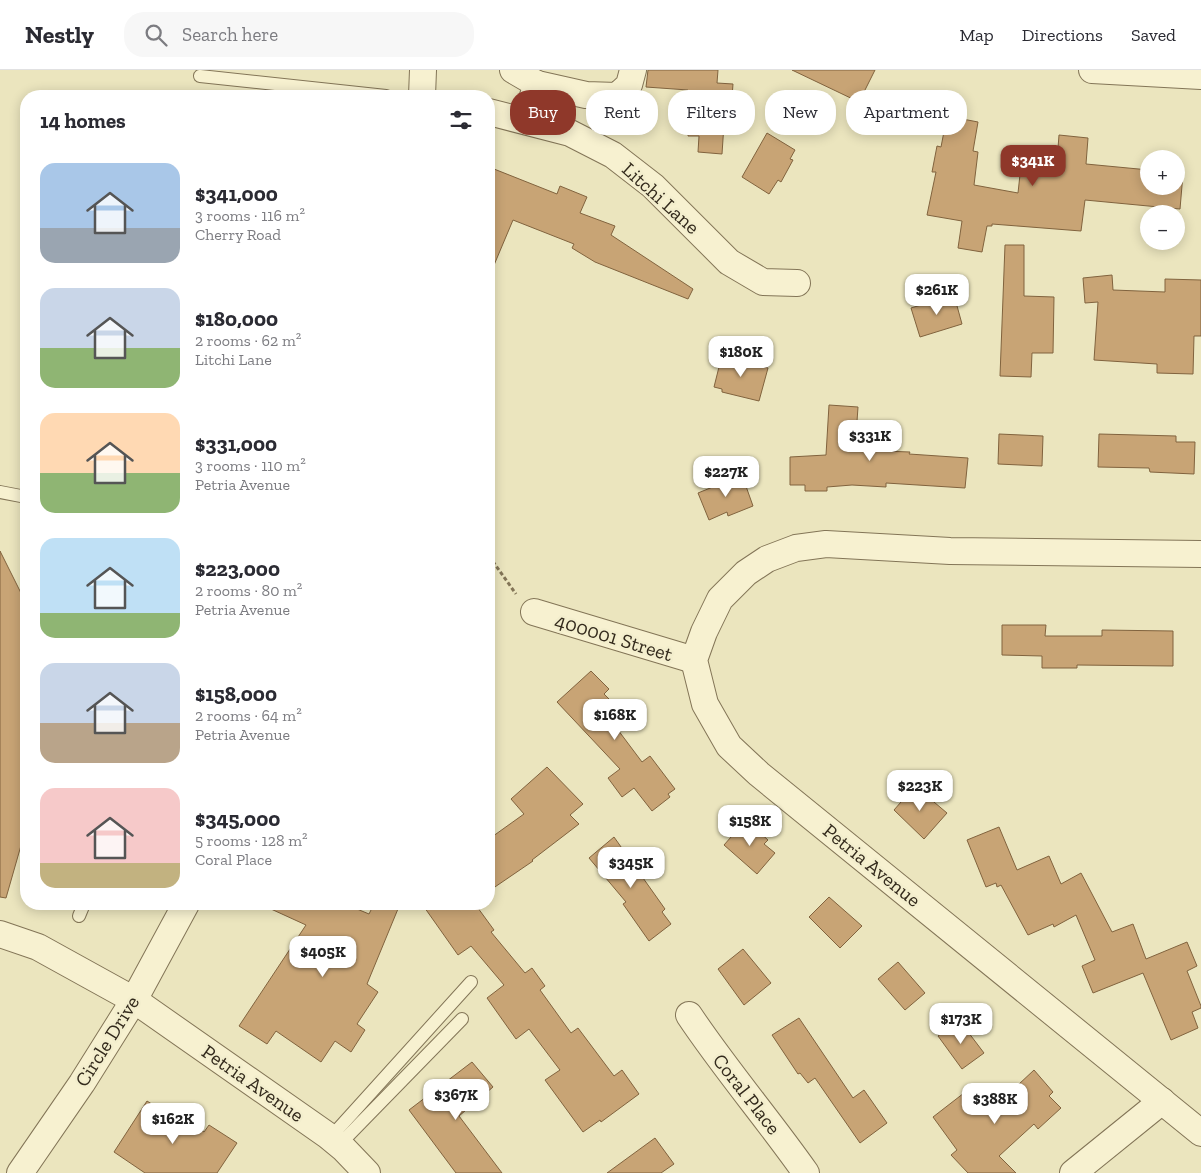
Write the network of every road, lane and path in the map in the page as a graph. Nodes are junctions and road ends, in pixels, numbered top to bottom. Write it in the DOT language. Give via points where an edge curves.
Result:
graph roads {
  1 [pos="423,70"];
  2 [pos="513,70"];
  3 [pos="633,70"];
  4 [pos="1092,70"];
  5 [pos="200,76"];
  6 [pos="1201,76"];
  7 [pos="537,84"];
  8 [pos="330,90"];
  9 [pos="422,90"];
  10 [pos="535,90"];
  11 [pos="495,113"];
  12 [pos="510,117"];
  13 [pos="575,135"];
  14 [pos="797,284"];
  15 [pos="0,492"];
  16 [pos="20,496"];
  17 [pos="1201,554"];
  18 [pos="495,565"];
  19 [pos="534,612"];
  20 [pos="694,660"];
  21 [pos="82,910"];
  22 [pos="183,910"];
  23 [pos="79,916"];
  24 [pos="0,934"];
  25 [pos="471,982"];
  26 [pos="134,1000"];
  27 [pos="689,1015"];
  28 [pos="462,1019"];
  29 [pos="1162,1101"];
  30 [pos="1201,1133"];
  31 [pos="335,1141"];
  32 [pos="20,1173"];
  33 [pos="367,1173"];
  34 [pos="806,1173"];
  35 [pos="1073,1173"];
  1 -- 9 [label="street"];
  2 -- 7 [label="street"];
  3 -- 7 [label="street" via="629,85 617,96 586,95"];
  4 -- 6 [label="street"];
  5 -- 8 [label="lane"];
  7 -- 10 [label="street"];
  11 -- 12 [label="street, Litchi Lane"];
  13 -- 14 [label="street, Litchi Lane" via="612,155 653,186 729,262 763,282"];
  15 -- 16 [label="lane"];
  17 -- 20 [label="street" via="950,551 826,544 796,548 767,559 746,573 720,599"];
  18 -- 19 [label="path" via="515,593"];
  19 -- 20 [label="street, 400001 Street"];
  20 -- 29 [label="street, Petria Avenue" via="705,704 729,746"];
  21 -- 23 [label="lane"];
  22 -- 26 [label="street, Circle Drive"];
  24 -- 26 [label="street, Petria Avenue" via="38,948"];
  25 -- 31 [label="lane"];
  26 -- 31 [label="street, Petria Avenue"];
  26 -- 32 [label="street, Circle Drive"];
  27 -- 34 [label="street, Coral Place" via="719,1060"];
  28 -- 31 [label="lane"];
  29 -- 30 [label="street, Petria Avenue"];
  29 -- 35 [label="street"];
  31 -- 33 [label="street, Petria Avenue"];
}
